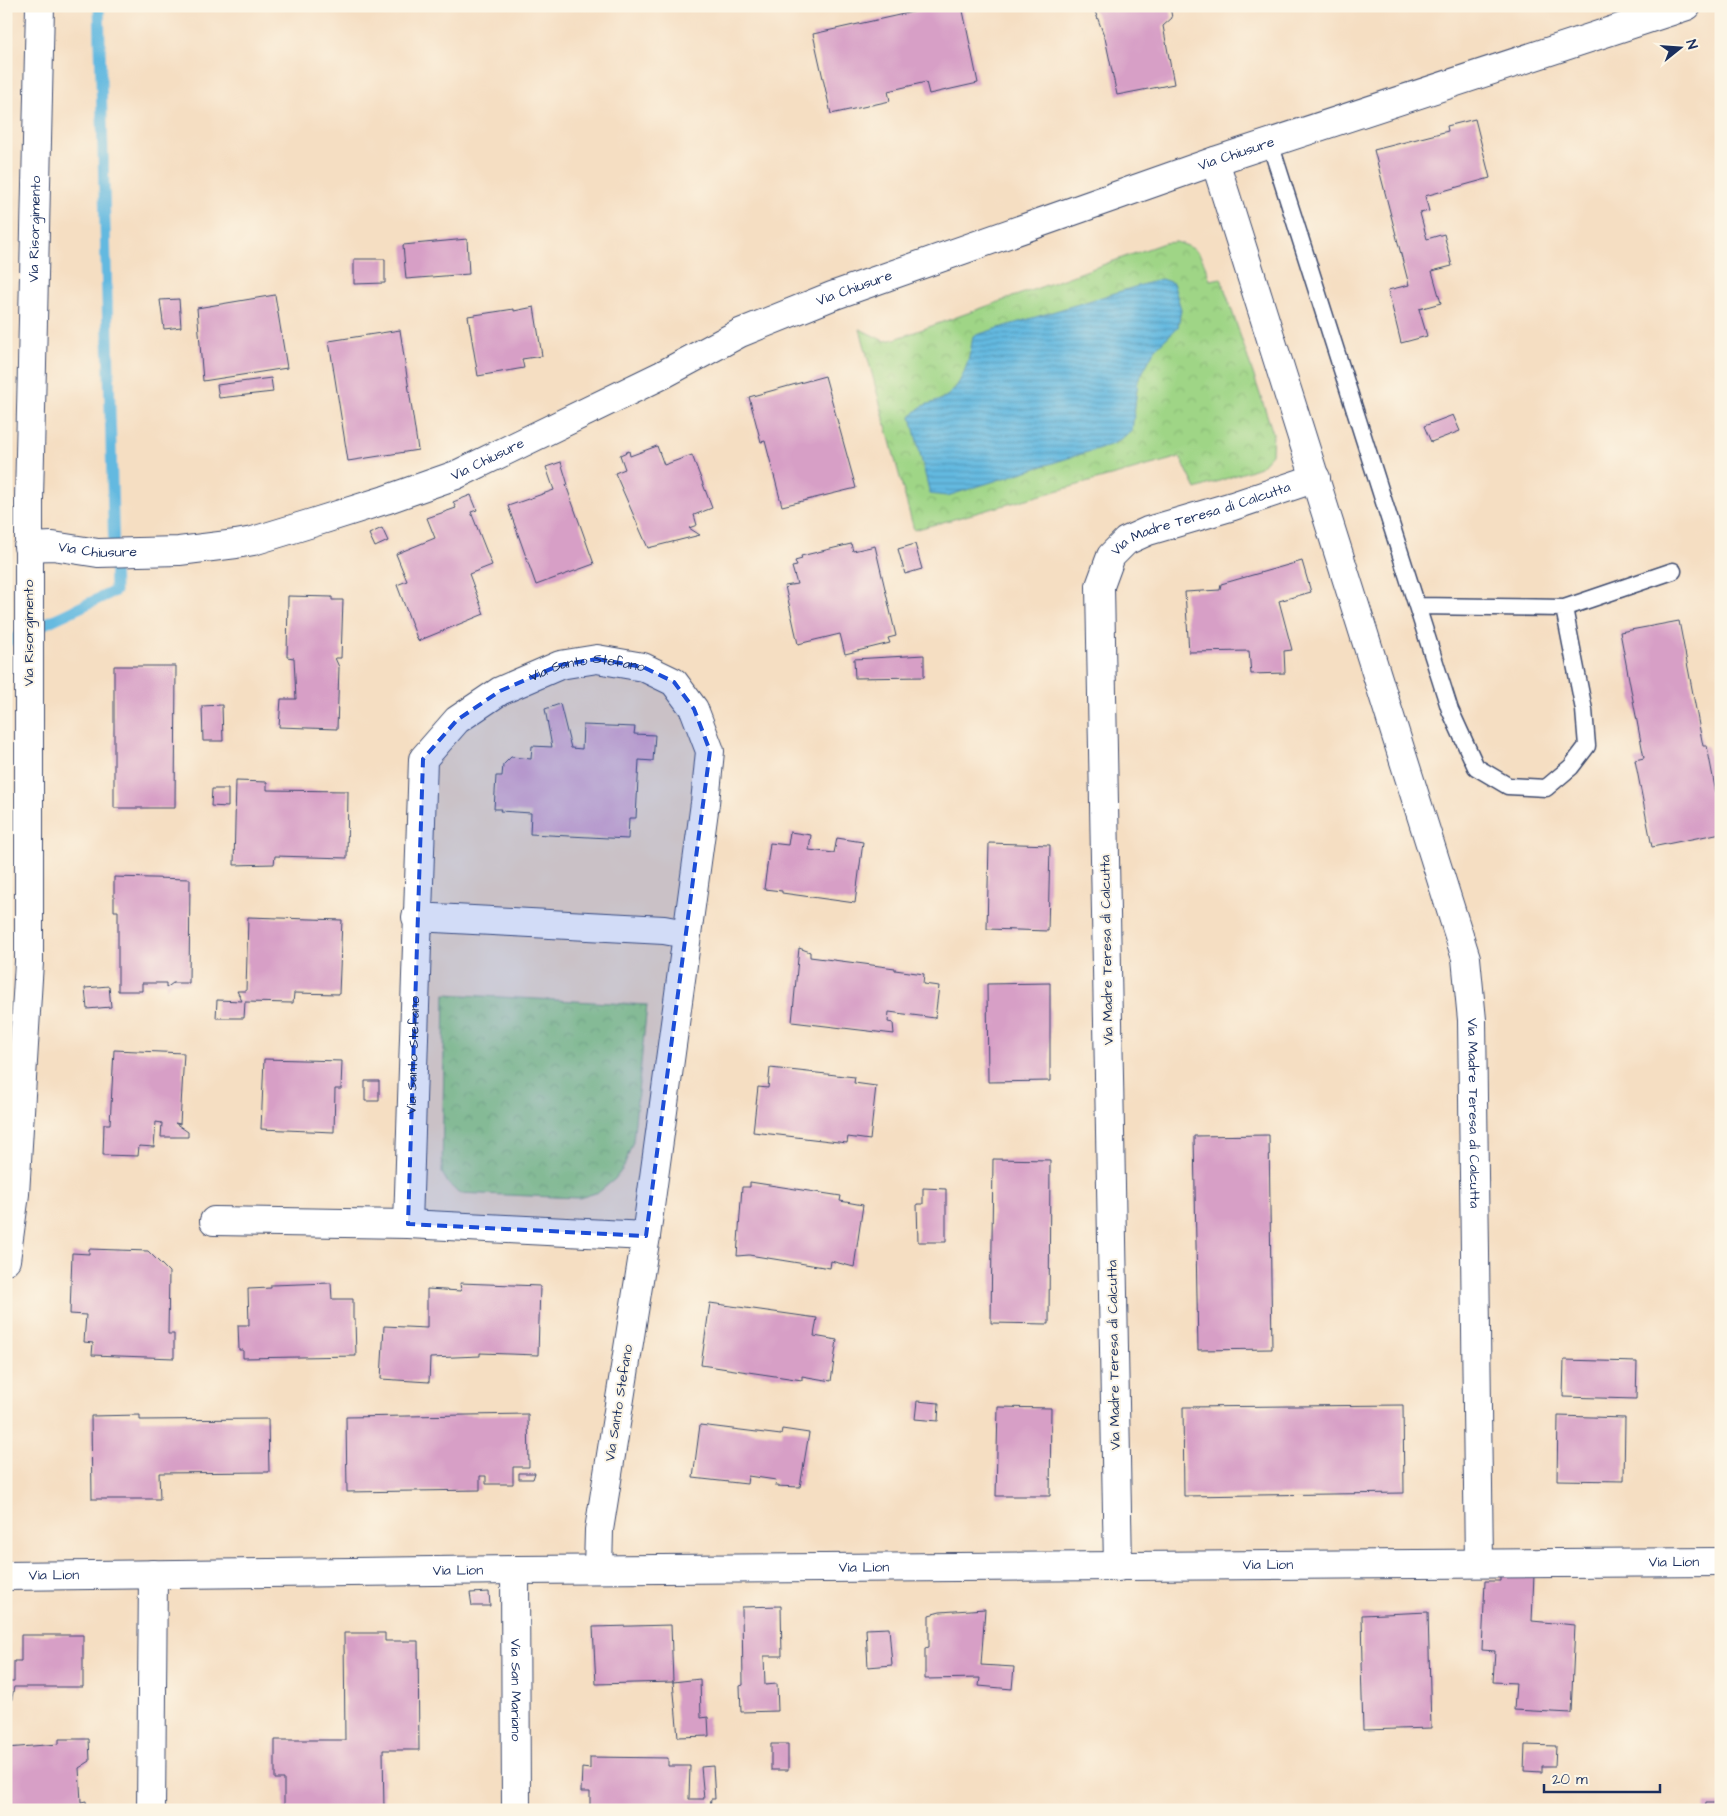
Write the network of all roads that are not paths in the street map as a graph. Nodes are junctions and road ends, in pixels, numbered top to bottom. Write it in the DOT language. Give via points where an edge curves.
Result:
graph roads {
  1 [pos="40,6"];
  2 [pos="1687,6"];
  3 [pos="1270,143"];
  4 [pos="1215,161"];
  5 [pos="1316,478"];
  6 [pos="28,547"];
  7 [pos="1673,571"];
  8 [pos="1417,606"];
  9 [pos="1564,608"];
  10 [pos="416,917"];
  11 [pos="686,934"];
  12 [pos="214,1221"];
  13 [pos="408,1224"];
  14 [pos="646,1236"];
  15 [pos="6,1260"];
  16 [pos="1721,1562"];
  17 [pos="1479,1563"];
  18 [pos="1118,1567"];
  19 [pos="598,1569"];
  20 [pos="515,1570"];
  21 [pos="154,1574"];
  22 [pos="6,1576"];
  23 [pos="151,1810"];
  24 [pos="516,1810"];
  1 -- 6 [label="street, Via Risorgimento"];
  2 -- 3 [label="street, Via Chiusure"];
  3 -- 4 [label="street, Via Chiusure"];
  3 -- 8 [label="lane"];
  4 -- 5 [label="street, Via Madre Teresa di Calcutta"];
  4 -- 6 [label="street, Via Chiusure" via="832,296 740,333 662,375 456,475 312,523 236,544 179,551 98,553 53,546"];
  5 -- 17 [label="street, Via Madre Teresa di Calcutta" via="1466,958 1472,1020"];
  5 -- 18 [label="street, Via Madre Teresa di Calcutta" via="1148,531 1126,541 1111,556 1100,586"];
  6 -- 15 [label="street, Via Risorgimento" via="30,962 15,1194"];
  7 -- 9 [label="lane"];
  8 -- 9 [label="lane"];
  8 -- 9 [label="lane" via="1450,710 1476,767 1508,786 1546,788 1571,767 1587,746 1584,710"];
  10 -- 11 [label="street" via="664,930"];
  10 -- 11 [label="street, Via Santo Stefano" via="423,758 456,720 500,691 560,665 597,659 643,667 674,682 694,710 710,751 706,804"];
  10 -- 13 [label="street, Via Santo Stefano"];
  11 -- 14 [label="street, Via Santo Stefano"];
  12 -- 13 [label="street"];
  13 -- 14 [label="street"];
  14 -- 19 [label="street, Via Santo Stefano" via="599,1530"];
  16 -- 17 [label="street, Via Lion"];
  17 -- 18 [label="street, Via Lion"];
  18 -- 19 [label="street, Via Lion"];
  19 -- 20 [label="street, Via Lion"];
  20 -- 21 [label="street, Via Lion"];
  20 -- 24 [label="street, Via San Mariano"];
  21 -- 22 [label="street, Via Lion"];
  21 -- 23 [label="street"];
}
